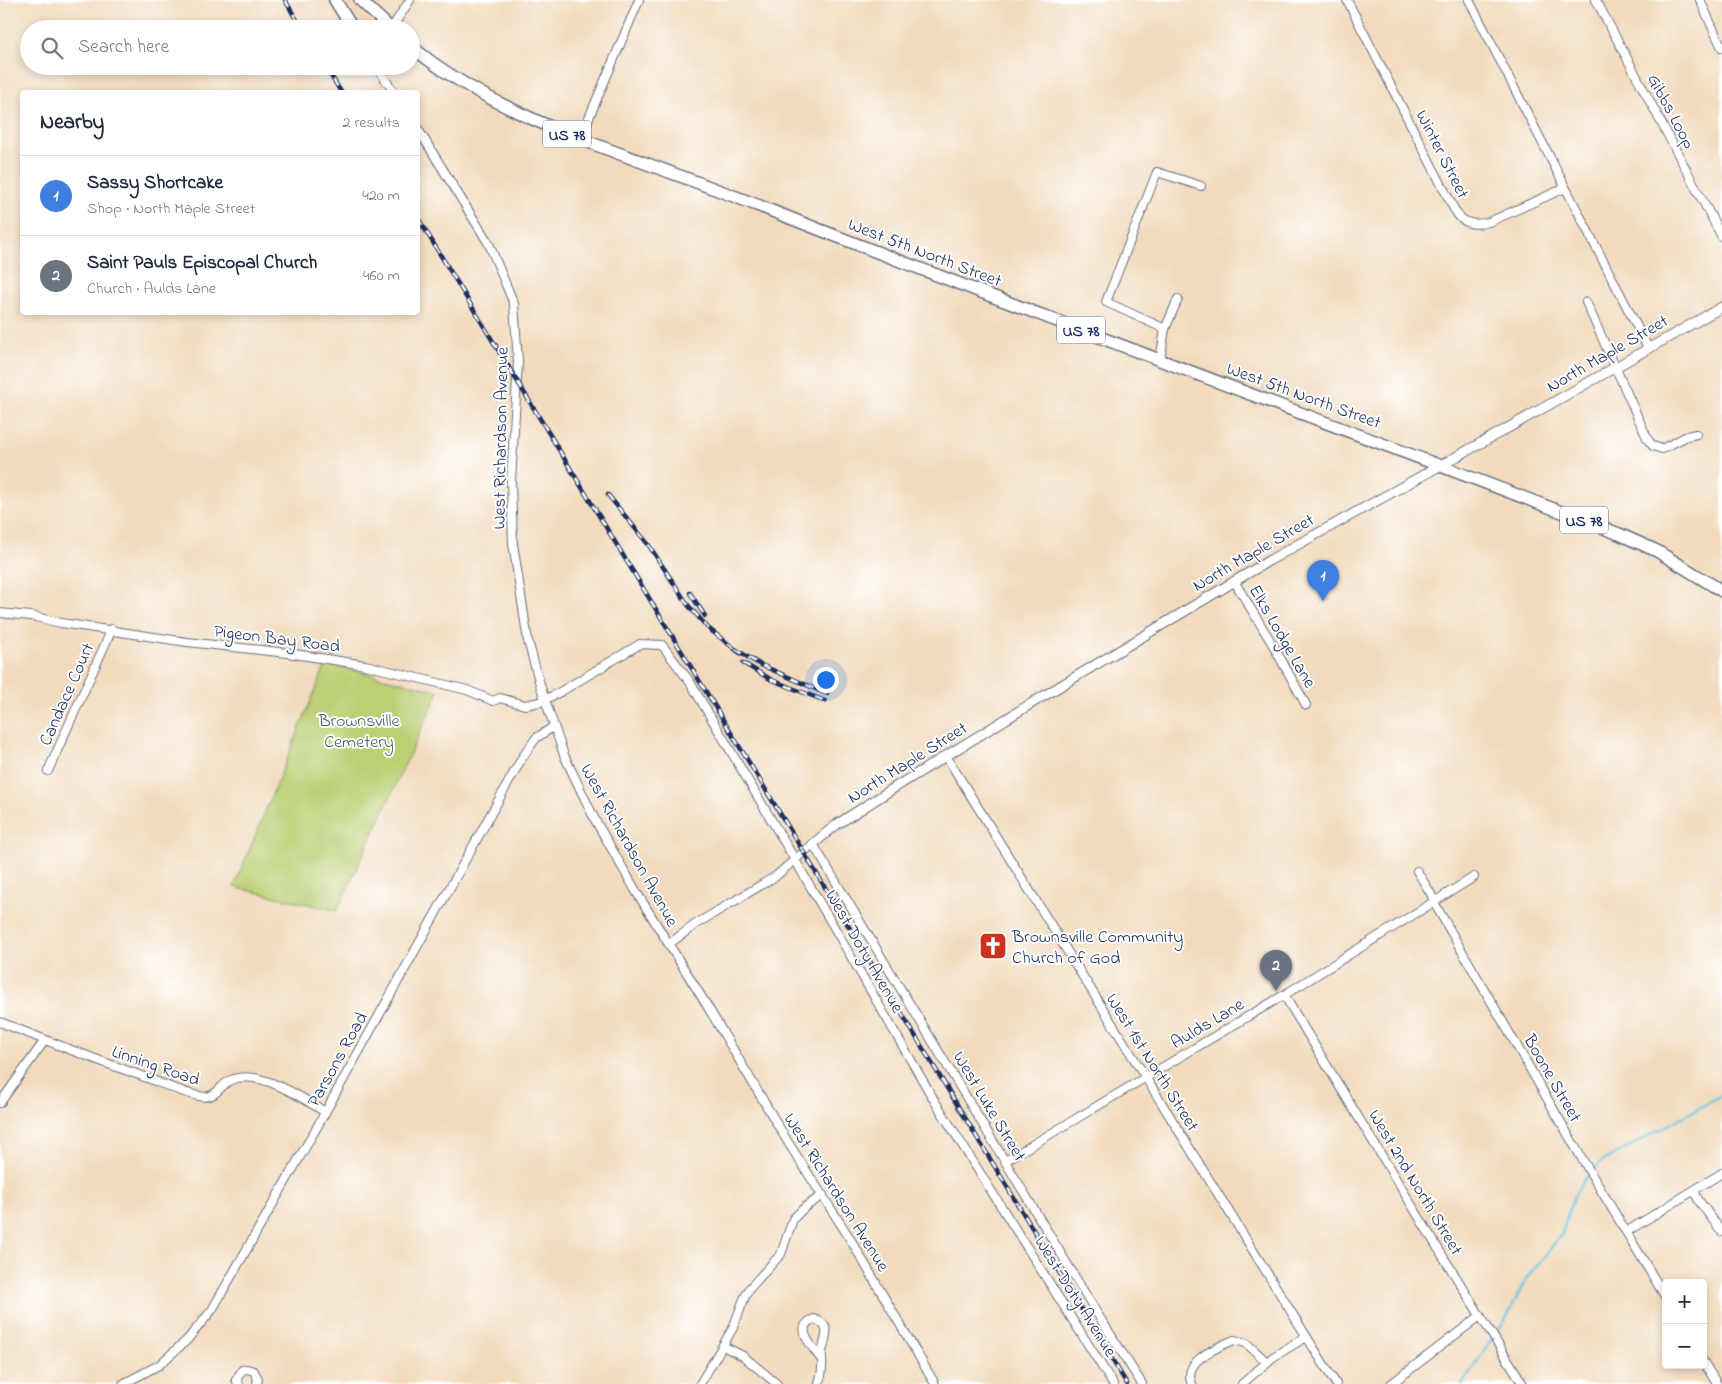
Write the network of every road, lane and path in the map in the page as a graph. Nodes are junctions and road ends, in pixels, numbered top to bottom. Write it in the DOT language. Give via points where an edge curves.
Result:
graph roads {
  1 [pos="335,0"];
  2 [pos="360,0"];
  3 [pos="410,0"];
  4 [pos="639,0"];
  5 [pos="1349,0"];
  6 [pos="1469,0"];
  7 [pos="1596,0"];
  8 [pos="1700,0"];
  9 [pos="347,20"];
  10 [pos="381,20"];
  11 [pos="397,20"];
  12 [pos="1722,48"];
  13 [pos="420,55"];
  14 [pos="387,75"];
  15 [pos="393,90"];
  16 [pos="420,132"];
  17 [pos="580,139"];
  18 [pos="1201,186"];
  19 [pos="1565,188"];
  20 [pos="1722,236"];
  21 [pos="1178,299"];
  22 [pos="1586,302"];
  23 [pos="1722,307"];
  24 [pos="1165,328"];
  25 [pos="1648,348"];
  26 [pos="1160,361"];
  27 [pos="1615,367"];
  28 [pos="1696,434"];
  29 [pos="1440,464"];
  30 [pos="1234,582"];
  31 [pos="1722,591"];
  32 [pos="0,613"];
  33 [pos="112,630"];
  34 [pos="544,700"];
  35 [pos="1306,705"];
  36 [pos="554,727"];
  37 [pos="946,756"];
  38 [pos="48,771"];
  39 [pos="813,844"];
  40 [pos="796,860"];
  41 [pos="1417,871"];
  42 [pos="1474,877"];
  43 [pos="1435,901"];
  44 [pos="669,944"];
  45 [pos="1284,995"];
  46 [pos="0,1022"];
  47 [pos="45,1040"];
  48 [pos="1145,1078"];
  49 [pos="0,1103"];
  50 [pos="325,1112"];
  51 [pos="1005,1161"];
  52 [pos="1722,1173"];
  53 [pos="1694,1191"];
  54 [pos="823,1195"];
  55 [pos="1626,1232"];
  56 [pos="1722,1232"];
  57 [pos="1662,1291"];
  58 [pos="1480,1316"];
  59 [pos="1306,1336"];
  60 [pos="723,1346"];
  61 [pos="822,1360"];
  62 [pos="1267,1362"];
  63 [pos="1707,1368"];
  64 [pos="123,1384"];
  65 [pos="239,1384"];
  66 [pos="257,1384"];
  67 [pos="700,1384"];
  68 [pos="777,1384"];
  69 [pos="819,1384"];
  70 [pos="935,1384"];
  71 [pos="1113,1384"];
  72 [pos="1142,1384"];
  73 [pos="1192,1384"];
  74 [pos="1242,1384"];
  75 [pos="1336,1384"];
  76 [pos="1391,1384"];
  77 [pos="1523,1384"];
  78 [pos="1717,1384"];
  1 -- 9 [label="main road"];
  2 -- 10 [label="main road"];
  3 -- 11 [label="street"];
  4 -- 17 [label="street"];
  5 -- 19 [label="street, Winter Street" via="1458,216 1465,222 1489,222"];
  6 -- 19 [label="street"];
  7 -- 20 [label="street, Gibbs Loop"];
  8 -- 12 [label="street"];
  13 -- 17 [label="main road, West 5th North Street / US 78" via="492,99"];
  14 -- 15 [label="street"];
  16 -- 34 [label="street, West Richardson Avenue" via="488,244 514,304 518,362 512,481 513,544 528,640"];
  17 -- 26 [label="main road, West 5th North Street / US 78"];
  18 -- 24 [label="street" via="1157,172 1106,302"];
  19 -- 25 [label="street"];
  21 -- 24 [label="street"];
  22 -- 27 [label="street"];
  23 -- 25 [label="street, North Maple Street"];
  24 -- 26 [label="street"];
  25 -- 27 [label="street, North Maple Street"];
  26 -- 29 [label="main road, West 5th North Street / US 78"];
  27 -- 28 [label="street" via="1653,446 1662,449"];
  27 -- 29 [label="street, North Maple Street"];
  29 -- 30 [label="street, North Maple Street"];
  29 -- 31 [label="main road, US 78" via="1619,534 1691,570"];
  30 -- 35 [label="street, Elks Lodge Lane"];
  30 -- 37 [label="street, North Maple Street"];
  32 -- 33 [label="street, Pigeon Bay Road"];
  33 -- 34 [label="street, Pigeon Bay Road" via="365,665 467,690 493,701 500,698 525,705"];
  33 -- 38 [label="street, Candace Court"];
  34 -- 36 [label="street, West Richardson Avenue"];
  34 -- 40 [label="street, West Doty Avenue" via="640,644 662,645 690,682"];
  36 -- 44 [label="street, West Richardson Avenue" via="594,818"];
  36 -- 50 [label="street, Parsons Road" via="536,738 522,758"];
  37 -- 39 [label="street, North Maple Street" via="843,820"];
  37 -- 48 [label="street, West 1st North Street"];
  39 -- 40 [label="street"];
  39 -- 51 [label="street, West Luke Street"];
  40 -- 44 [label="street"];
  40 -- 71 [label="street, West Doty Avenue" via="934,1100"];
  41 -- 43 [label="street, Boone Street"];
  42 -- 43 [label="street, Aulds Lane"];
  43 -- 45 [label="street, Aulds Lane"];
  43 -- 55 [label="street, Boone Street"];
  44 -- 54 [label="street, West Richardson Avenue"];
  45 -- 48 [label="street, Aulds Lane"];
  45 -- 58 [label="street, West 2nd North Street"];
  46 -- 47 [label="street, Linning Road"];
  47 -- 49 [label="street"];
  47 -- 50 [label="street, Linning Road" via="202,1097 219,1091 231,1080 246,1077 265,1079"];
  48 -- 51 [label="street, Aulds Lane"];
  48 -- 59 [label="street, West 1st North Street"];
  50 -- 64 [label="street, Parsons Road" via="212,1310 187,1340 159,1365"];
  51 -- 72 [label="street, West Luke Street"];
  52 -- 53 [label="street"];
  53 -- 55 [label="street"];
  53 -- 56 [label="street"];
  54 -- 60 [label="street" via="793,1219 781,1254 749,1289"];
  54 -- 70 [label="street, West Richardson Avenue"];
  55 -- 57 [label="street, Boone Street"];
  58 -- 76 [label="street"];
  58 -- 77 [label="street, West 2nd North Street"];
  59 -- 62 [label="street"];
  59 -- 75 [label="street, West 1st North Street"];
  60 -- 67 [label="street"];
  60 -- 68 [label="street" via="743,1356"];
  61 -- 61 [label="street" via="827,1330 814,1319 806,1324 805,1336"];
  61 -- 69 [label="street"];
  62 -- 73 [label="street" via="1246,1343 1234,1340 1201,1358 1191,1368"];
  62 -- 74 [label="street"];
  63 -- 78 [label="street"];
  65 -- 66 [label="street" via="238,1376 247,1369 254,1371"];
}
